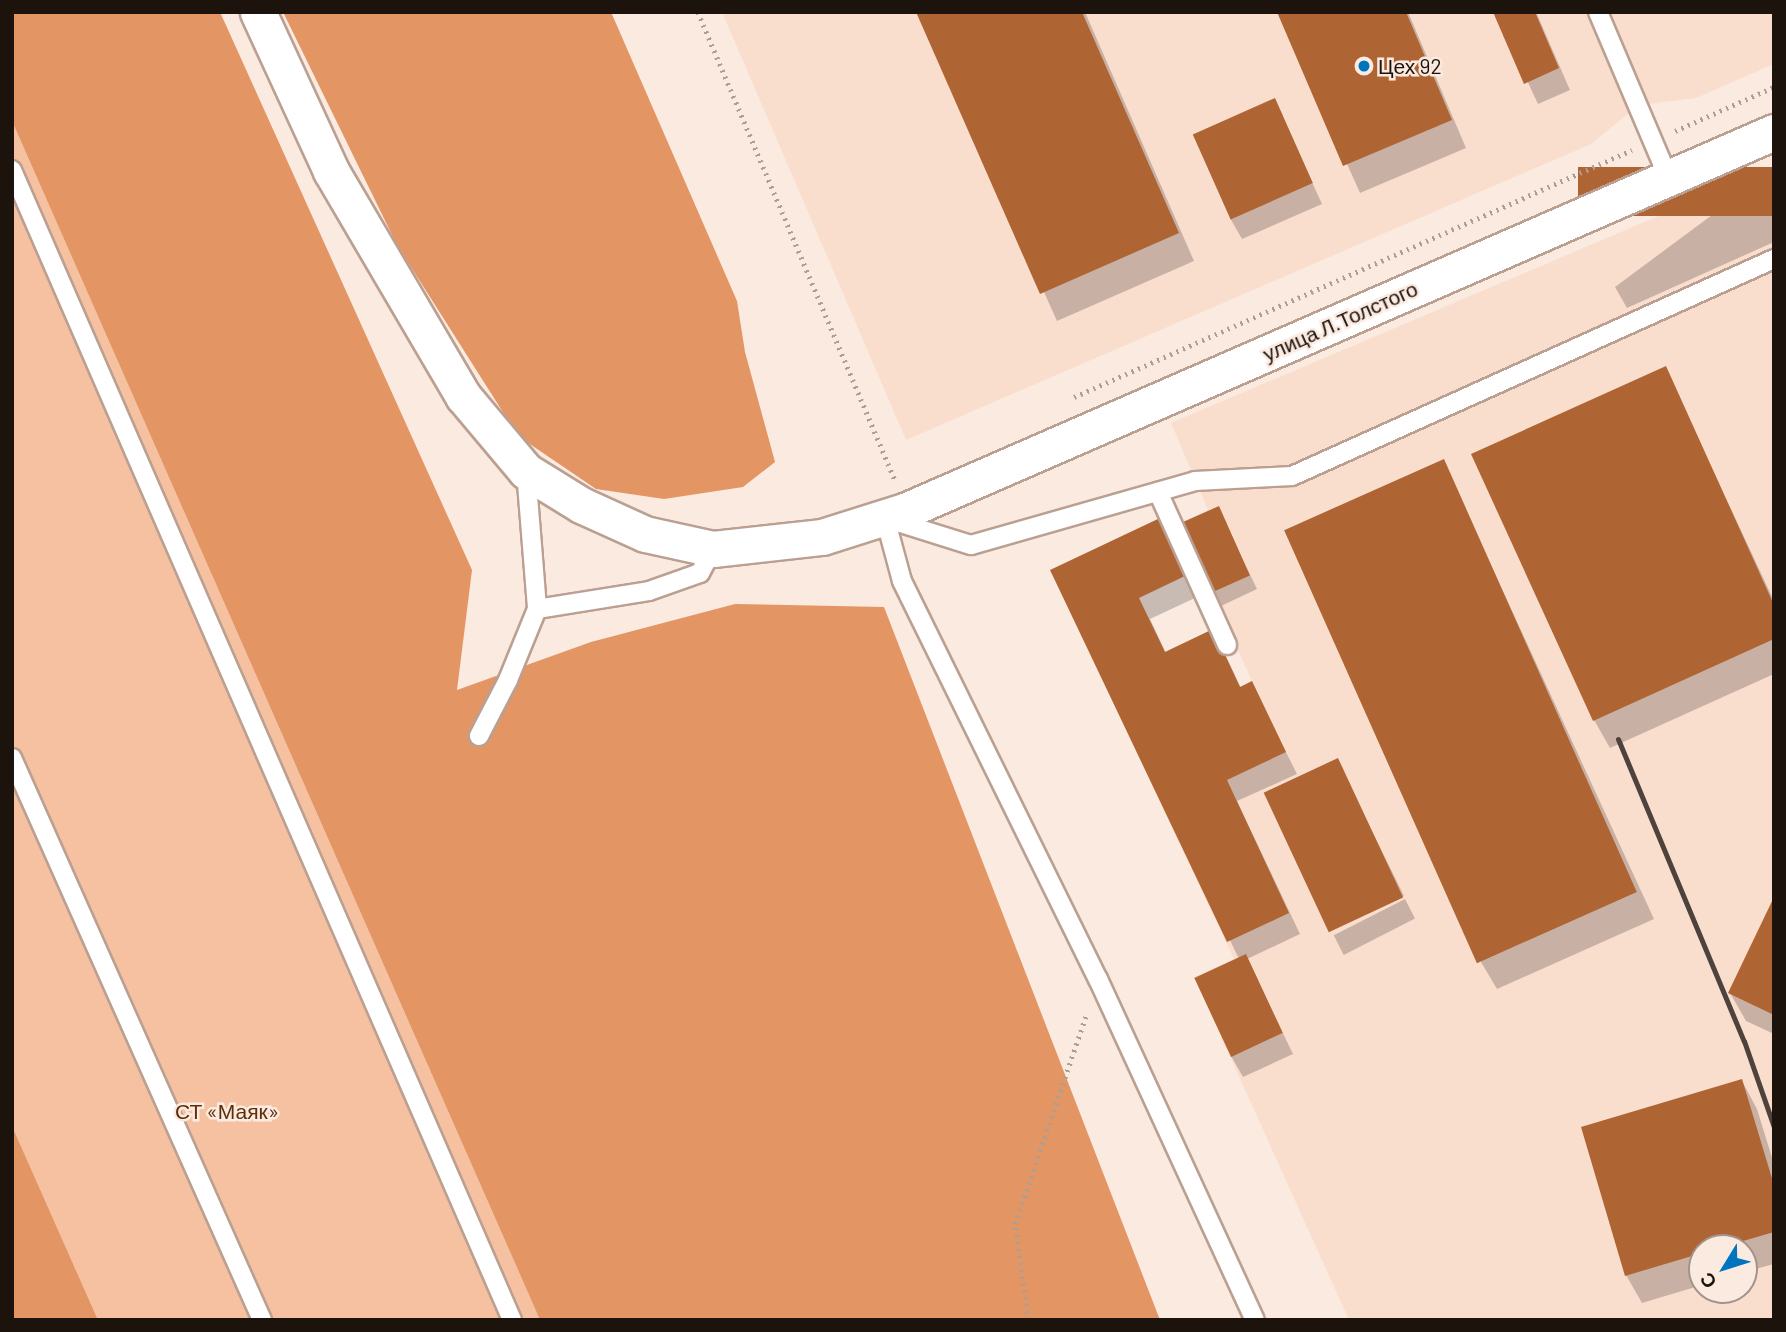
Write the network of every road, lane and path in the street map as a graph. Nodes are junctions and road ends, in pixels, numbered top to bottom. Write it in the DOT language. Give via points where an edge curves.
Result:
graph roads {
  1 [pos="258,12"];
  2 [pos="698,12"];
  3 [pos="1598,12"];
  4 [pos="1774,87"];
  5 [pos="1774,132"];
  6 [pos="1653,141"];
  7 [pos="12,170"];
  8 [pos="1668,177"];
  9 [pos="1774,258"];
  10 [pos="1071,398"];
  11 [pos="526,471"];
  12 [pos="906,471"];
  13 [pos="894,477"];
  14 [pos="1158,492"];
  15 [pos="896,514"];
  16 [pos="713,550"];
  17 [pos="537,609"];
  18 [pos="1227,645"];
  19 [pos="479,736"];
  20 [pos="12,758"];
  21 [pos="1098,979"];
  22 [pos="262,1320"];
  23 [pos="512,1320"];
  24 [pos="1028,1320"];
  25 [pos="1255,1320"];
  1 -- 11 [label="street" via="338,183 463,396"];
  2 -- 13 [label="path"];
  3 -- 6 [label="lane"];
  4 -- 6 [label="path"];
  5 -- 8 [label="street, улица Л.Толстого"];
  6 -- 8 [label="lane"];
  6 -- 10 [label="path"];
  7 -- 23 [label="lane"];
  8 -- 15 [label="street, улица Л.Толстого"];
  9 -- 14 [label="lane" via="1292,476 1195,481"];
  11 -- 16 [label="street" via="581,505 645,534"];
  11 -- 17 [label="lane"];
  12 -- 13 [label="path"];
  13 -- 15 [label="path"];
  14 -- 15 [label="lane" via="971,545"];
  14 -- 18 [label="lane"];
  15 -- 16 [label="street, улица Л.Толстого" via="822,537"];
  15 -- 21 [label="lane" via="902,581"];
  16 -- 17 [label="lane" via="700,573 649,591"];
  17 -- 19 [label="lane"];
  20 -- 22 [label="lane"];
  21 -- 24 [label="path" via="1016,1224"];
  21 -- 25 [label="lane"];
}
